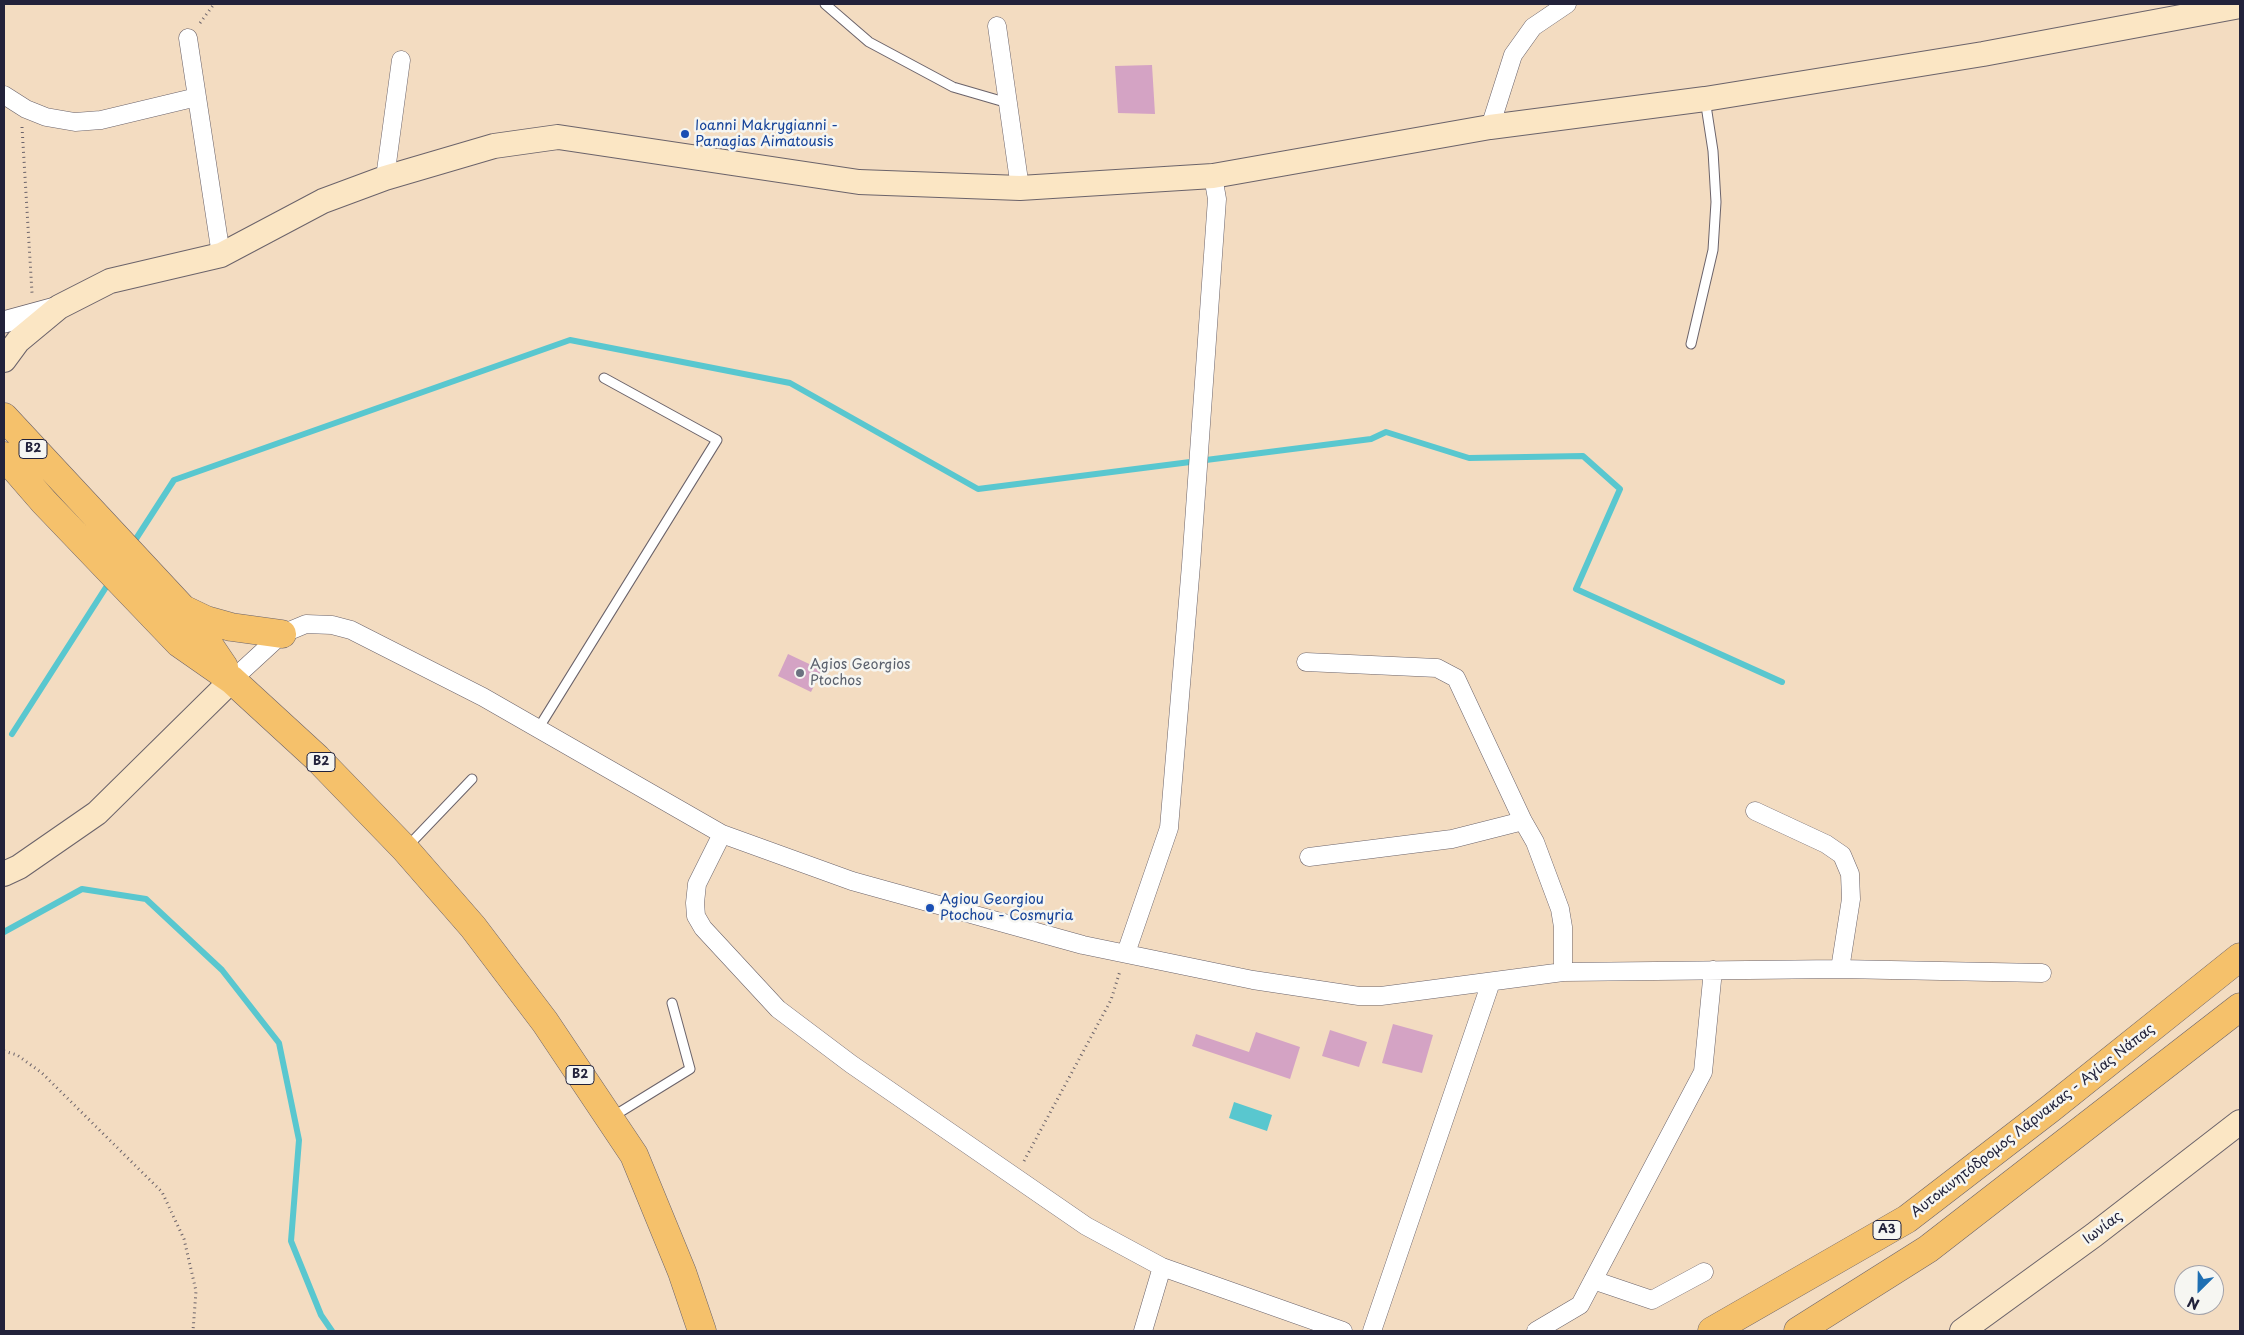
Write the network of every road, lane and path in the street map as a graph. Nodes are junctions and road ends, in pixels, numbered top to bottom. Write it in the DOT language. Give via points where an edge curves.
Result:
graph roads {
  1 [pos="214,4"];
  2 [pos="826,4"];
  3 [pos="1567,4"];
  4 [pos="2240,6"];
  5 [pos="997,26"];
  6 [pos="188,38"];
  7 [pos="401,60"];
  8 [pos="4,94"];
  9 [pos="197,97"];
  10 [pos="1705,99"];
  11 [pos="1008,103"];
  12 [pos="20,106"];
  13 [pos="1490,127"];
  14 [pos="1213,176"];
  15 [pos="386,178"];
  16 [pos="1020,188"];
  17 [pos="221,255"];
  18 [pos="59,307"];
  19 [pos="33,314"];
  20 [pos="4,322"];
  21 [pos="1691,344"];
  22 [pos="4,360"];
  23 [pos="604,378"];
  24 [pos="4,418"];
  25 [pos="4,456"];
  26 [pos="182,608"];
  27 [pos="282,634"];
  28 [pos="1306,662"];
  29 [pos="232,680"];
  30 [pos="538,729"];
  31 [pos="472,778"];
  32 [pos="1755,811"];
  33 [pos="1523,821"];
  34 [pos="722,834"];
  35 [pos="405,849"];
  36 [pos="1309,856"];
  37 [pos="4,874"];
  38 [pos="1126,953"];
  39 [pos="2240,957"];
  40 [pos="1713,970"];
  41 [pos="1840,970"];
  42 [pos="1563,972"];
  43 [pos="2042,974"];
  44 [pos="1491,982"];
  45 [pos="672,1003"];
  46 [pos="2240,1007"];
  47 [pos="4,1051"];
  48 [pos="609,1118"];
  49 [pos="2240,1122"];
  50 [pos="1015,1178"];
  51 [pos="1162,1267"];
  52 [pos="1704,1272"];
  53 [pos="1593,1280"];
  54 [pos="193,1331"];
  55 [pos="702,1331"];
  56 [pos="1143,1331"];
  57 [pos="1343,1331"];
  58 [pos="1372,1331"];
  59 [pos="1536,1331"];
  60 [pos="1712,1331"];
  61 [pos="1798,1331"];
  62 [pos="1962,1331"];
  1 -- 6 [label="path"];
  2 -- 11 [label="lane" via="869,42 953,87"];
  3 -- 13 [label="street" via="1533,27 1513,55"];
  4 -- 10 [label="main road" via="1982,54"];
  5 -- 11 [label="street"];
  6 -- 9 [label="street"];
  7 -- 15 [label="street"];
  8 -- 12 [label="street"];
  9 -- 12 [label="street" via="101,120 75,122 46,117"];
  9 -- 17 [label="street"];
  10 -- 13 [label="main road"];
  10 -- 21 [label="lane" via="1716,202 1713,250"];
  11 -- 16 [label="street"];
  12 -- 19 [label="path"];
  13 -- 14 [label="main road"];
  14 -- 16 [label="main road"];
  14 -- 38 [label="street" via="1217,199 1169,828"];
  15 -- 16 [label="main road" via="494,146 558,136 859,182"];
  15 -- 17 [label="main road" via="323,201"];
  17 -- 18 [label="main road" via="110,281"];
  18 -- 19 [label="street"];
  18 -- 22 [label="main road" via="18,341"];
  19 -- 20 [label="street"];
  23 -- 30 [label="lane" via="717,440"];
  24 -- 26 [label="main road, B2"];
  25 -- 29 [label="main road, B2" via="179,644"];
  26 -- 27 [label="main road" via="206,620 231,627"];
  26 -- 29 [label="main road, B2"];
  27 -- 29 [label="street"];
  27 -- 30 [label="street" via="306,624 352,630"];
  28 -- 33 [label="street" via="1437,668 1456,678"];
  29 -- 35 [label="main road, B2" via="317,758"];
  29 -- 37 [label="main road" via="97,813"];
  30 -- 34 [label="street"];
  31 -- 35 [label="lane"];
  32 -- 41 [label="street" via="1826,844 1842,855 1850,874 1851,899"];
  33 -- 36 [label="street" via="1452,839"];
  33 -- 42 [label="street" via="1560,908"];
  34 -- 38 [label="street" via="852,881 1083,945"];
  34 -- 50 [label="street" via="697,884 696,916 703,928 778,1009"];
  35 -- 48 [label="main road, B2" via="479,935 545,1022"];
  38 -- 44 [label="street" via="1253,980 1359,996"];
  38 -- 50 [label="path" via="1111,1000"];
  39 -- 60 [label="main road, Αυτοκινητόδρομος Λάρνακας - Αγίας Νάπας / A3" via="1907,1219"];
  40 -- 41 [label="street"];
  40 -- 42 [label="street"];
  40 -- 53 [label="street" via="1702,1072"];
  41 -- 43 [label="street"];
  42 -- 44 [label="street"];
  44 -- 58 [label="street"];
  45 -- 48 [label="lane" via="690,1069"];
  46 -- 61 [label="main road" via="1928,1249"];
  47 -- 54 [label="path" via="17,1054 42,1073 162,1192 184,1239 196,1291"];
  48 -- 55 [label="main road, B2" via="634,1155 682,1272"];
  49 -- 62 [label="main road, Ιωνίας" via="2094,1236"];
  50 -- 51 [label="street" via="1086,1226"];
  51 -- 56 [label="street"];
  51 -- 57 [label="street"];
  52 -- 53 [label="street" via="1652,1300"];
  53 -- 59 [label="street" via="1580,1304"];
}
